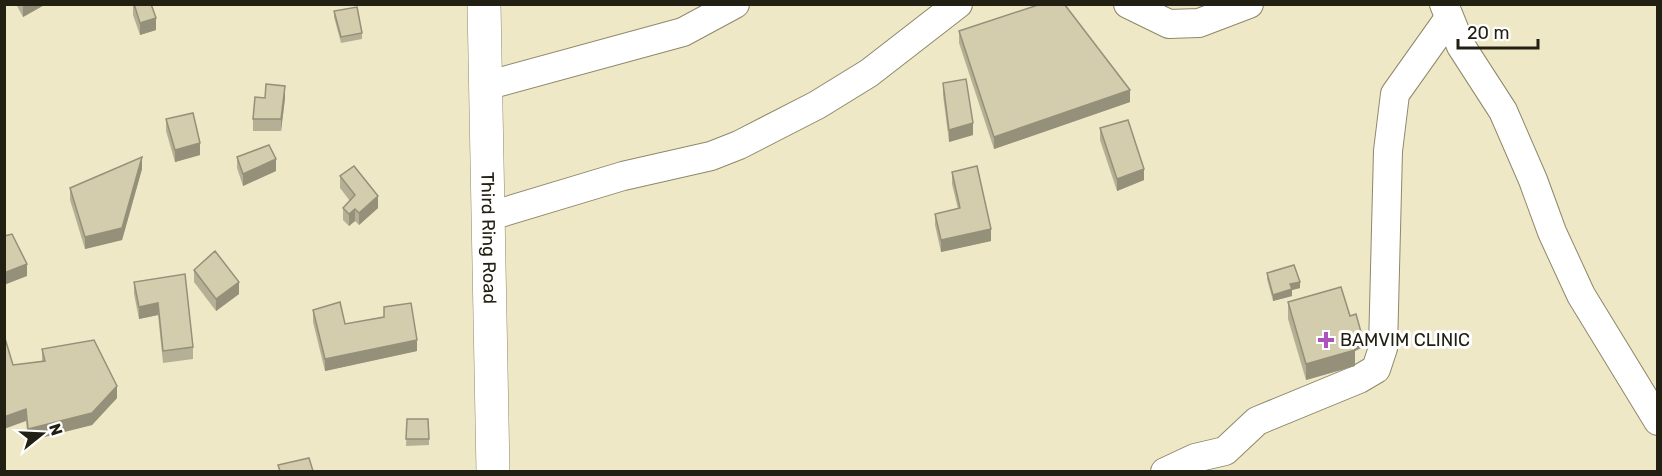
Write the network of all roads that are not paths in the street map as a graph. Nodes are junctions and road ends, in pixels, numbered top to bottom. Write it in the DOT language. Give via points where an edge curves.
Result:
graph roads {
  1 [pos="484,4"];
  2 [pos="735,4"];
  3 [pos="958,4"];
  4 [pos="1128,4"];
  5 [pos="1249,4"];
  6 [pos="1447,11"];
  7 [pos="485,86"];
  8 [pos="487,217"];
  9 [pos="1658,421"];
  10 [pos="493,471"];
  11 [pos="1165,471"];
  1 -- 7 [label="street, Third Ring Road"];
  2 -- 7 [label="street" via="683,32"];
  3 -- 8 [label="street" via="868,73 817,105 739,145"];
  4 -- 5 [label="street" via="1169,24 1198,23"];
  6 -- 9 [label="street" via="1461,46 1503,111 1581,295"];
  6 -- 11 [label="street" via="1395,94 1388,151 1383,348 1376,369 1257,421 1225,452 1195,458"];
  7 -- 8 [label="street, Third Ring Road"];
  8 -- 10 [label="street, Third Ring Road"];
}
